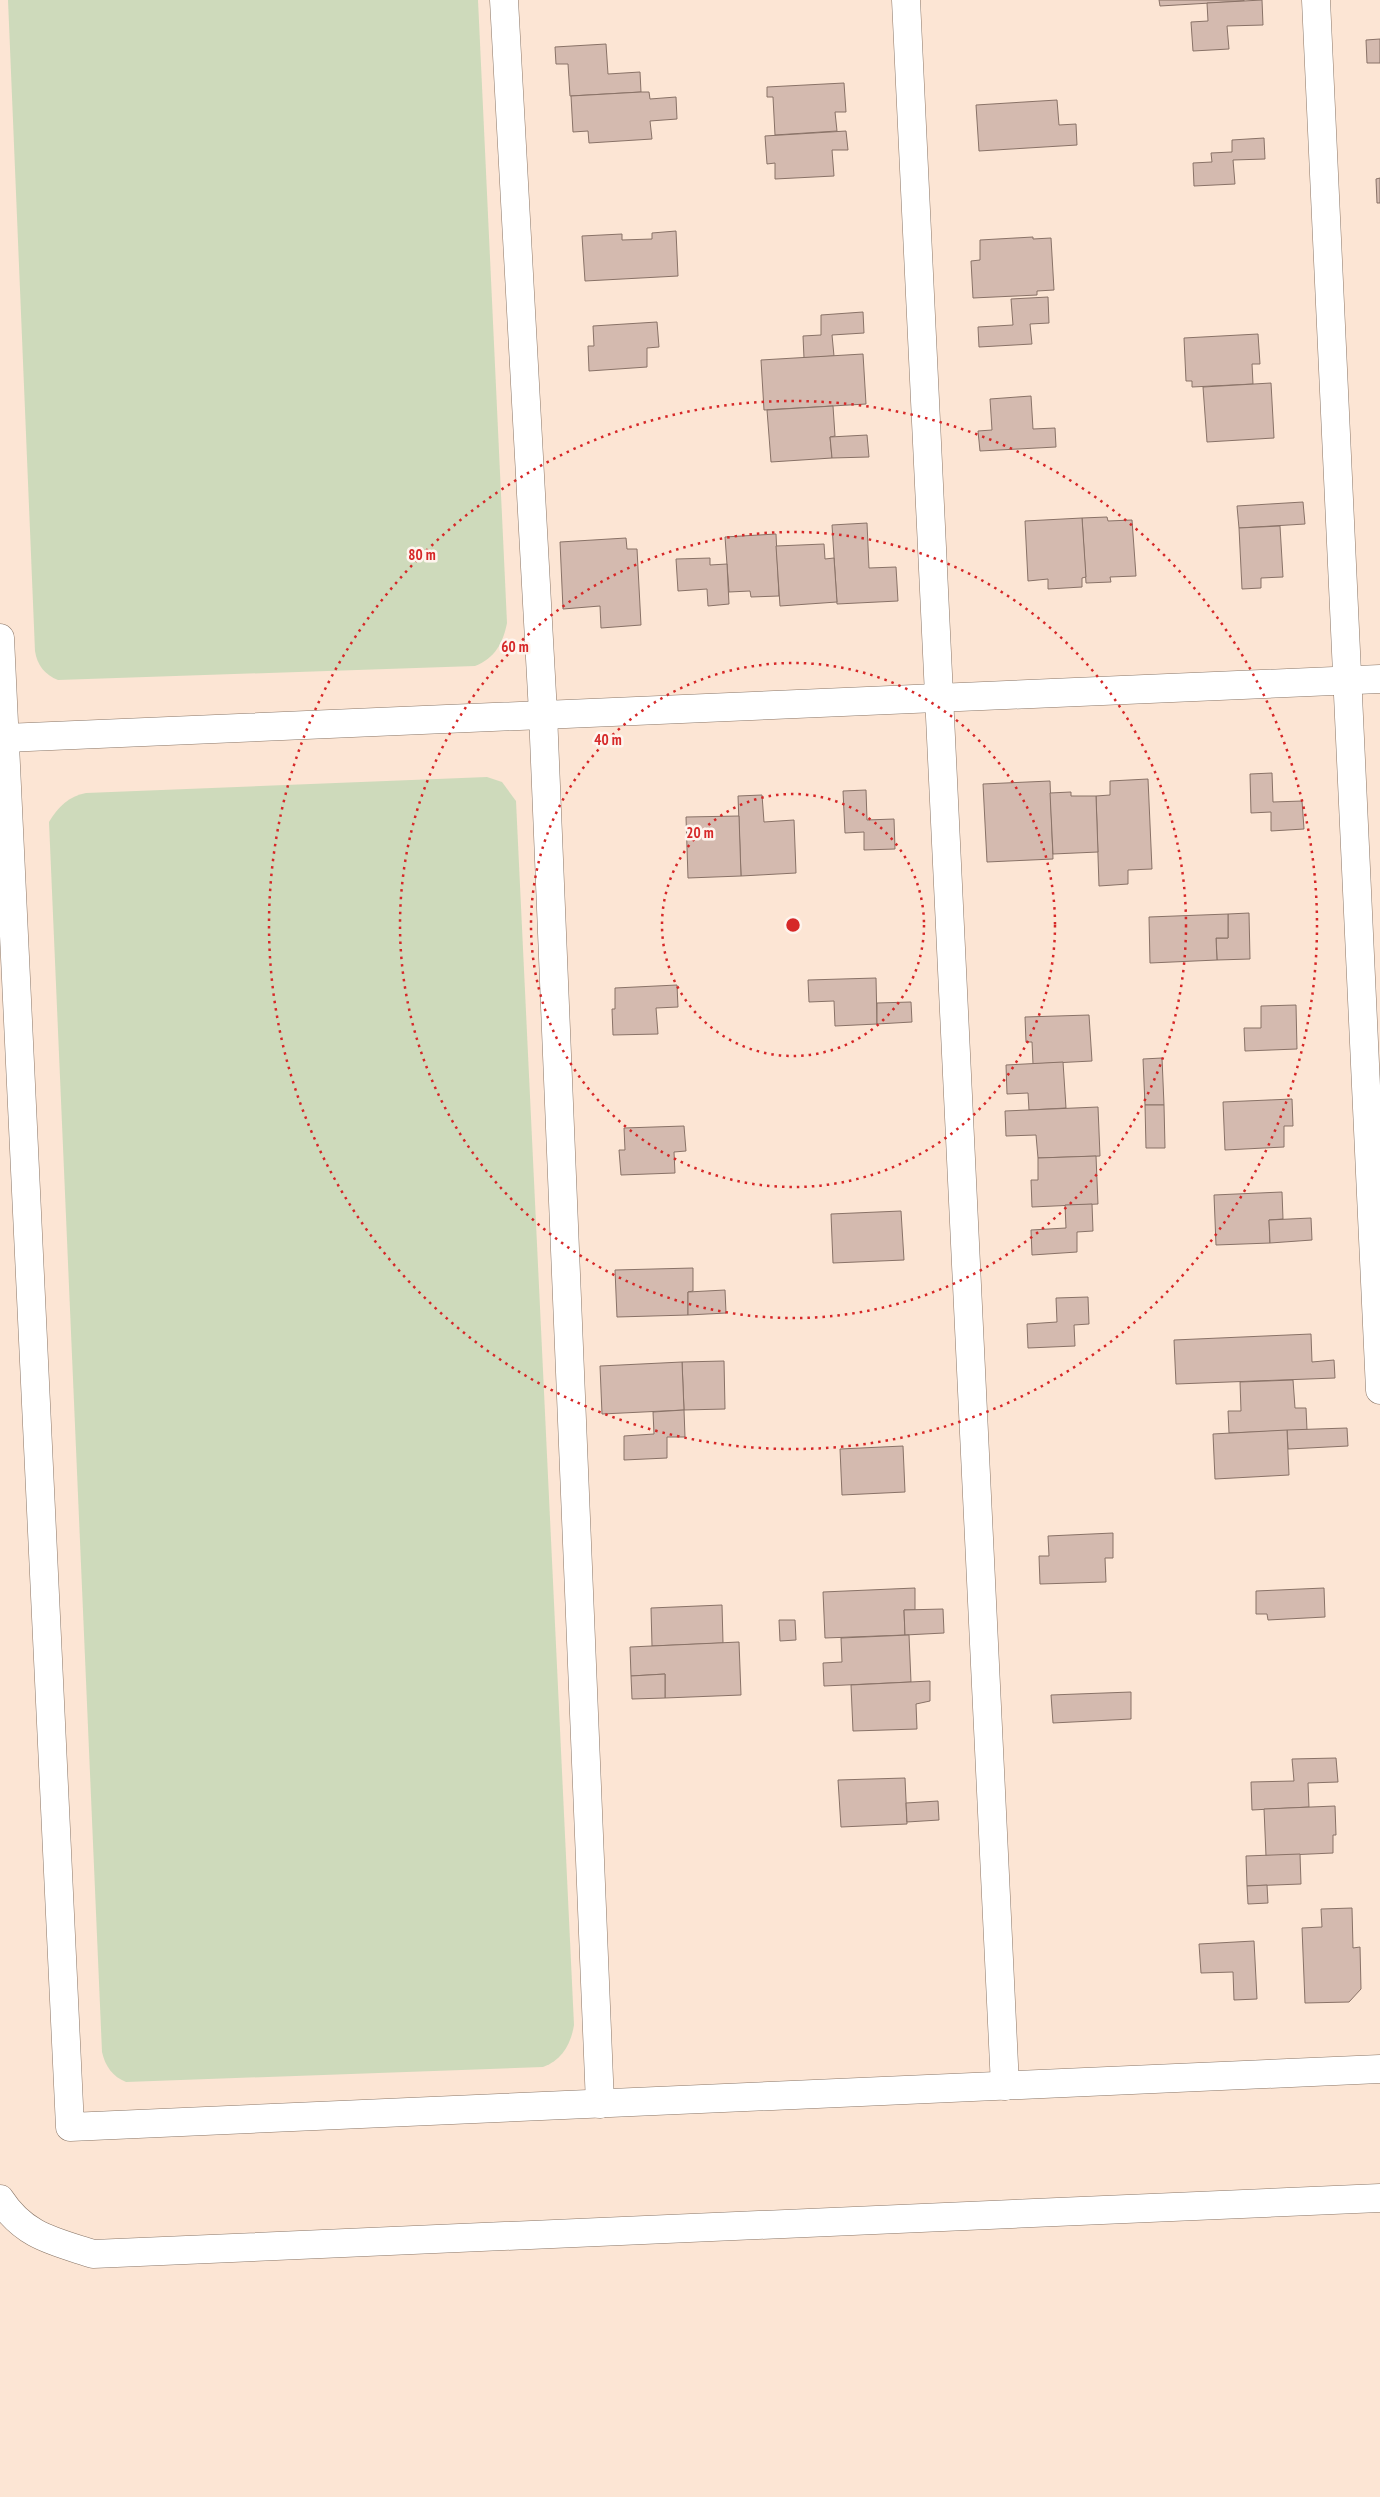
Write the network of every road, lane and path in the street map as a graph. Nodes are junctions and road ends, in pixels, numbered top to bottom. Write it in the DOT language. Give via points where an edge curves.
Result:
graph roads {
  1 [pos="504,0"];
  2 [pos="906,0"];
  3 [pos="1316,0"];
  4 [pos="0,638"];
  5 [pos="1380,679"];
  6 [pos="1347,680"];
  7 [pos="939,698"];
  8 [pos="543,713"];
  9 [pos="5,738"];
  10 [pos="1380,1390"];
  11 [pos="1380,2069"];
  12 [pos="1005,2086"];
  13 [pos="600,2104"];
  14 [pos="1380,2198"];
  15 [pos="0,2199"];
  1 -- 8 [label="street"];
  2 -- 7 [label="street"];
  3 -- 6 [label="street"];
  4 -- 9 [label="street"];
  5 -- 6 [label="street"];
  6 -- 7 [label="street"];
  6 -- 10 [label="street"];
  7 -- 8 [label="street"];
  7 -- 12 [label="street"];
  8 -- 9 [label="street"];
  8 -- 13 [label="street"];
  9 -- 13 [label="street" via="70,2127"];
  11 -- 12 [label="street"];
  12 -- 13 [label="street"];
  14 -- 15 [label="street" via="93,2254 45,2239 12,2217"];
}
